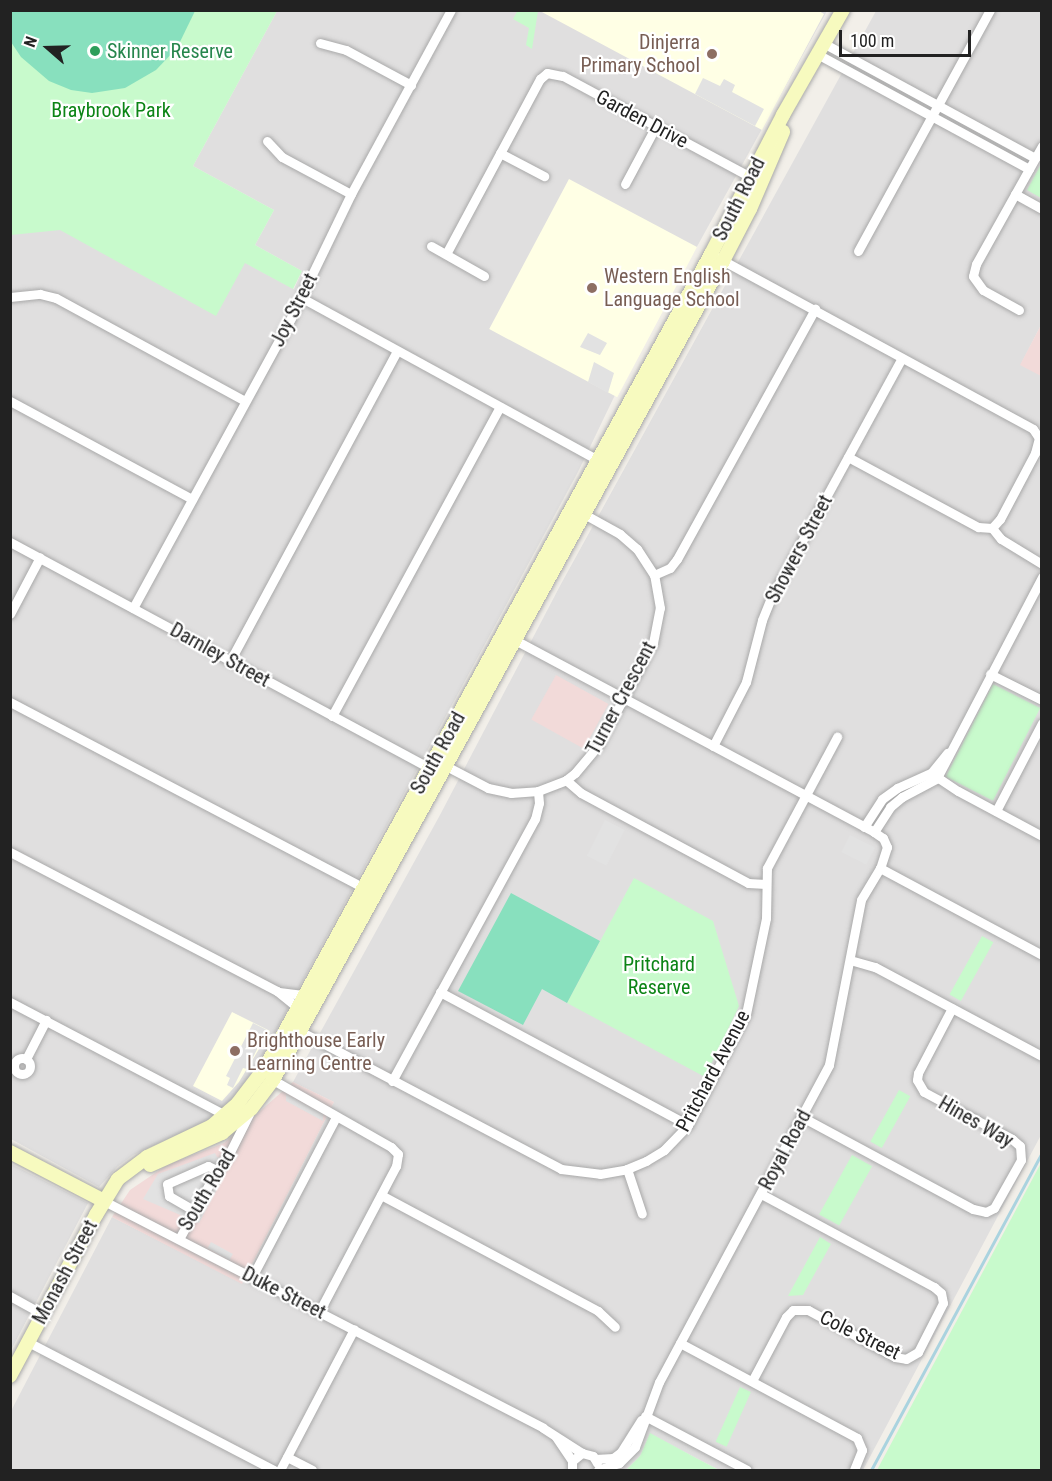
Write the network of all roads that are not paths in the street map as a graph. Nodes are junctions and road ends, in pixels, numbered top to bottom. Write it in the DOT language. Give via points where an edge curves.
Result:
graph roads {
  1 [pos="451,10"];
  2 [pos="843,10"];
  3 [pos="990,10"];
  4 [pos="320,43"];
  5 [pos="822,50"];
  6 [pos="411,85"];
  7 [pos="937,106"];
  8 [pos="932,116"];
  9 [pos="656,126"];
  10 [pos="267,141"];
  11 [pos="1041,147"];
  12 [pos="500,153"];
  13 [pos="1035,158"];
  14 [pos="1029,170"];
  15 [pos="544,176"];
  16 [pos="756,180"];
  17 [pos="625,184"];
  18 [pos="351,194"];
  19 [pos="1015,195"];
  20 [pos="1041,209"];
  21 [pos="431,246"];
  22 [pos="858,251"];
  23 [pos="446,254"];
  24 [pos="717,257"];
  25 [pos="484,276"];
  26 [pos="10,297"];
  27 [pos="302,298"];
  28 [pos="815,309"];
  29 [pos="1019,310"];
  30 [pos="397,351"];
  31 [pos="902,358"];
  32 [pos="10,401"];
  33 [pos="246,401"];
  34 [pos="500,407"];
  35 [pos="848,457"];
  36 [pos="604,463"];
  37 [pos="192,499"];
  38 [pos="584,514"];
  39 [pos="992,528"];
  40 [pos="10,542"];
  41 [pos="40,557"];
  42 [pos="1041,564"];
  43 [pos="654,575"];
  44 [pos="1041,577"];
  45 [pos="132,608"];
  46 [pos="10,614"];
  47 [pos="508,638"];
  48 [pos="230,661"];
  49 [pos="990,674"];
  50 [pos="624,699"];
  51 [pos="1041,700"];
  52 [pos="10,702"];
  53 [pos="332,716"];
  54 [pos="1041,723"];
  55 [pos="837,737"];
  56 [pos="713,746"];
  57 [pos="446,766"];
  58 [pos="429,768"];
  59 [pos="934,775"];
  60 [pos="566,780"];
  61 [pos="538,791"];
  62 [pos="899,793"];
  63 [pos="805,796"];
  64 [pos="996,811"];
  65 [pos="864,827"];
  66 [pos="874,832"];
  67 [pos="1041,836"];
  68 [pos="10,852"];
  69 [pos="880,868"];
  70 [pos="766,884"];
  71 [pos="364,888"];
  72 [pos="1041,956"];
  73 [pos="850,960"];
  74 [pos="276,991"];
  75 [pos="440,992"];
  76 [pos="10,1002"];
  77 [pos="302,1002"];
  78 [pos="952,1008"];
  79 [pos="46,1020"];
  80 [pos="294,1028"];
  81 [pos="1041,1056"];
  82 [pos="26,1059"];
  83 [pos="273,1080"];
  84 [pos="392,1081"];
  85 [pos="251,1110"];
  86 [pos="225,1114"];
  87 [pos="336,1117"];
  88 [pos="802,1117"];
  89 [pos="688,1125"];
  90 [pos="10,1152"];
  91 [pos="627,1169"];
  92 [pos="216,1170"];
  93 [pos="761,1194"];
  94 [pos="381,1195"];
  95 [pos="104,1201"];
  96 [pos="195,1211"];
  97 [pos="642,1214"];
  98 [pos="179,1239"];
  99 [pos="252,1277"];
  100 [pos="10,1296"];
  101 [pos="319,1311"];
  102 [pos="43,1314"];
  103 [pos="615,1327"];
  104 [pos="354,1329"];
  105 [pos="28,1342"];
  106 [pos="680,1343"];
  107 [pos="10,1376"];
  108 [pos="752,1381"];
  109 [pos="645,1416"];
  110 [pos="556,1437"];
  111 [pos="582,1453"];
  112 [pos="287,1457"];
  113 [pos="596,1459"];
  114 [pos="572,1466"];
  115 [pos="274,1470"];
  116 [pos="280,1470"];
  117 [pos="312,1470"];
  118 [pos="597,1470"];
  119 [pos="747,1470"];
  120 [pos="854,1470"];
  1 -- 6 [label="street, Joy Street"];
  2 -- 5 [label="street, South Road"];
  3 -- 7 [label="street"];
  4 -- 6 [label="street" via="345,50"];
  5 -- 7 [label="street"];
  5 -- 8 [label="street"];
  5 -- 16 [label="street, South Road"];
  6 -- 18 [label="street, Joy Street"];
  7 -- 8 [label="street"];
  7 -- 13 [label="street"];
  8 -- 14 [label="street"];
  8 -- 22 [label="street"];
  9 -- 12 [label="street, Garden Drive" via="563,76 547,73"];
  9 -- 16 [label="street, Garden Drive"];
  9 -- 17 [label="street"];
  10 -- 18 [label="street" via="282,157"];
  11 -- 13 [label="street"];
  12 -- 15 [label="street"];
  12 -- 23 [label="street, Garden Drive"];
  13 -- 14 [label="street"];
  14 -- 19 [label="street"];
  16 -- 24 [label="street, South Road"];
  18 -- 27 [label="street, Joy Street"];
  19 -- 20 [label="street"];
  19 -- 29 [label="street" via="973,276 982,290"];
  21 -- 23 [label="street"];
  23 -- 25 [label="street"];
  24 -- 28 [label="street"];
  24 -- 36 [label="street, South Road"];
  26 -- 33 [label="street" via="40,294 56,298"];
  27 -- 30 [label="street"];
  27 -- 33 [label="street, Joy Street"];
  28 -- 31 [label="street"];
  28 -- 43 [label="street" via="677,559 670,568"];
  30 -- 34 [label="street"];
  30 -- 48 [label="street"];
  31 -- 35 [label="street, Showers Street"];
  31 -- 39 [label="street" via="1037,433 1039,444"];
  32 -- 37 [label="street"];
  33 -- 37 [label="street, Joy Street"];
  34 -- 36 [label="street"];
  34 -- 53 [label="street"];
  35 -- 39 [label="street" via="978,527"];
  35 -- 56 [label="street, Showers Street" via="771,598 746,682"];
  36 -- 38 [label="street, South Road"];
  36 -- 47 [label="street, South Road"];
  37 -- 45 [label="street, Joy Street"];
  38 -- 43 [label="street, Turner Crescent" via="628,540"];
  38 -- 47 [label="street, South Road"];
  39 -- 42 [label="street" via="1000,539"];
  40 -- 41 [label="street, Darnley Street"];
  41 -- 45 [label="street, Darnley Street"];
  41 -- 46 [label="street"];
  43 -- 50 [label="street, Turner Crescent" via="660,608 656,635"];
  44 -- 49 [label="street"];
  45 -- 48 [label="street, Darnley Street"];
  47 -- 50 [label="street"];
  47 -- 57 [label="street, South Road"];
  47 -- 58 [label="street, South Road"];
  48 -- 53 [label="street, Darnley Street"];
  49 -- 51 [label="street"];
  49 -- 59 [label="street"];
  50 -- 56 [label="street"];
  50 -- 60 [label="street, Turner Crescent" via="592,755"];
  52 -- 71 [label="street"];
  53 -- 58 [label="street, Darnley Street"];
  54 -- 64 [label="street"];
  55 -- 63 [label="street, Pritchard Avenue"];
  56 -- 63 [label="street"];
  57 -- 58 [label="street"];
  57 -- 61 [label="street, Turner Crescent" via="498,790"];
  57 -- 80 [label="street, South Road"];
  58 -- 71 [label="street, South Road"];
  59 -- 62 [label="street"];
  59 -- 64 [label="street"];
  60 -- 61 [label="street, Turner Crescent"];
  60 -- 70 [label="street" via="581,793 748,883"];
  61 -- 75 [label="street" via="535,819"];
  62 -- 65 [label="street" via="882,799"];
  62 -- 66 [label="street"];
  63 -- 65 [label="street"];
  63 -- 70 [label="street, Pritchard Avenue" via="771,860"];
  64 -- 67 [label="street"];
  65 -- 66 [label="street"];
  66 -- 69 [label="street, Royal Road" via="887,847"];
  68 -- 74 [label="street"];
  69 -- 72 [label="street"];
  69 -- 73 [label="street, Royal Road" via="861,900"];
  70 -- 89 [label="street, Pritchard Avenue" via="767,910 746,1014"];
  71 -- 77 [label="street, South Road"];
  73 -- 78 [label="street" via="875,967"];
  73 -- 88 [label="street, Royal Road" via="829,1065"];
  74 -- 77 [label="street"];
  74 -- 77 [label="street"];
  75 -- 84 [label="street"];
  75 -- 89 [label="street"];
  76 -- 79 [label="street"];
  77 -- 80 [label="street, South Road"];
  78 -- 81 [label="street"];
  78 -- 88 [label="street, Hines Way" via="917,1080 924,1092 1020,1146 1021,1160 994,1208 986,1212 973,1209"];
  79 -- 82 [label="street"];
  79 -- 86 [label="street"];
  80 -- 83 [label="street, South Road"];
  80 -- 84 [label="street, Pritchard Avenue"];
  80 -- 86 [label="street, South Road" via="255,1082"];
  83 -- 85 [label="street, South Road"];
  83 -- 87 [label="street"];
  84 -- 91 [label="street, Pritchard Avenue" via="561,1169 600,1174"];
  85 -- 92 [label="street, South Road" via="229,1154"];
  85 -- 95 [label="street, South Road" via="222,1133 149,1165"];
  86 -- 95 [label="street, South Road" via="212,1126 130,1168"];
  87 -- 94 [label="street" via="398,1154"];
  87 -- 99 [label="street"];
  88 -- 93 [label="street, Royal Road"];
  89 -- 91 [label="street, Pritchard Avenue" via="664,1150"];
  90 -- 95 [label="street, Duke Street"];
  91 -- 97 [label="street"];
  92 -- 96 [label="street, South Road"];
  92 -- 96 [label="street" via="208,1166 167,1184 169,1196"];
  93 -- 106 [label="street, Royal Road"];
  93 -- 108 [label="street, Cole Street" via="934,1287 941,1293 943,1303 918,1352 906,1359 895,1357 808,1310 793,1310"];
  94 -- 101 [label="street"];
  94 -- 103 [label="street" via="598,1311"];
  95 -- 98 [label="street, Duke Street"];
  95 -- 102 [label="street, Monash Street"];
  96 -- 98 [label="street, South Road"];
  98 -- 99 [label="street, Duke Street"];
  99 -- 101 [label="street, Duke Street"];
  100 -- 102 [label="street"];
  101 -- 104 [label="street, Duke Street"];
  102 -- 105 [label="street, Monash Street"];
  104 -- 110 [label="street, Duke Street"];
  104 -- 112 [label="street"];
  105 -- 107 [label="street, Monash Street"];
  105 -- 115 [label="street"];
  106 -- 108 [label="street"];
  106 -- 109 [label="street, Royal Road"];
  108 -- 120 [label="street" via="856,1438 862,1450"];
  109 -- 113 [label="street, Royal Road" via="621,1452 613,1458"];
  109 -- 118 [label="street, Royal Road" via="635,1447 627,1457 615,1466"];
  109 -- 119 [label="street"];
  110 -- 111 [label="street, Duke Street"];
  110 -- 114 [label="street, Duke Street"];
  111 -- 113 [label="street, Duke Street"];
  111 -- 114 [label="street"];
  112 -- 116 [label="street"];
  112 -- 117 [label="street"];
  113 -- 118 [label="street"];
}
